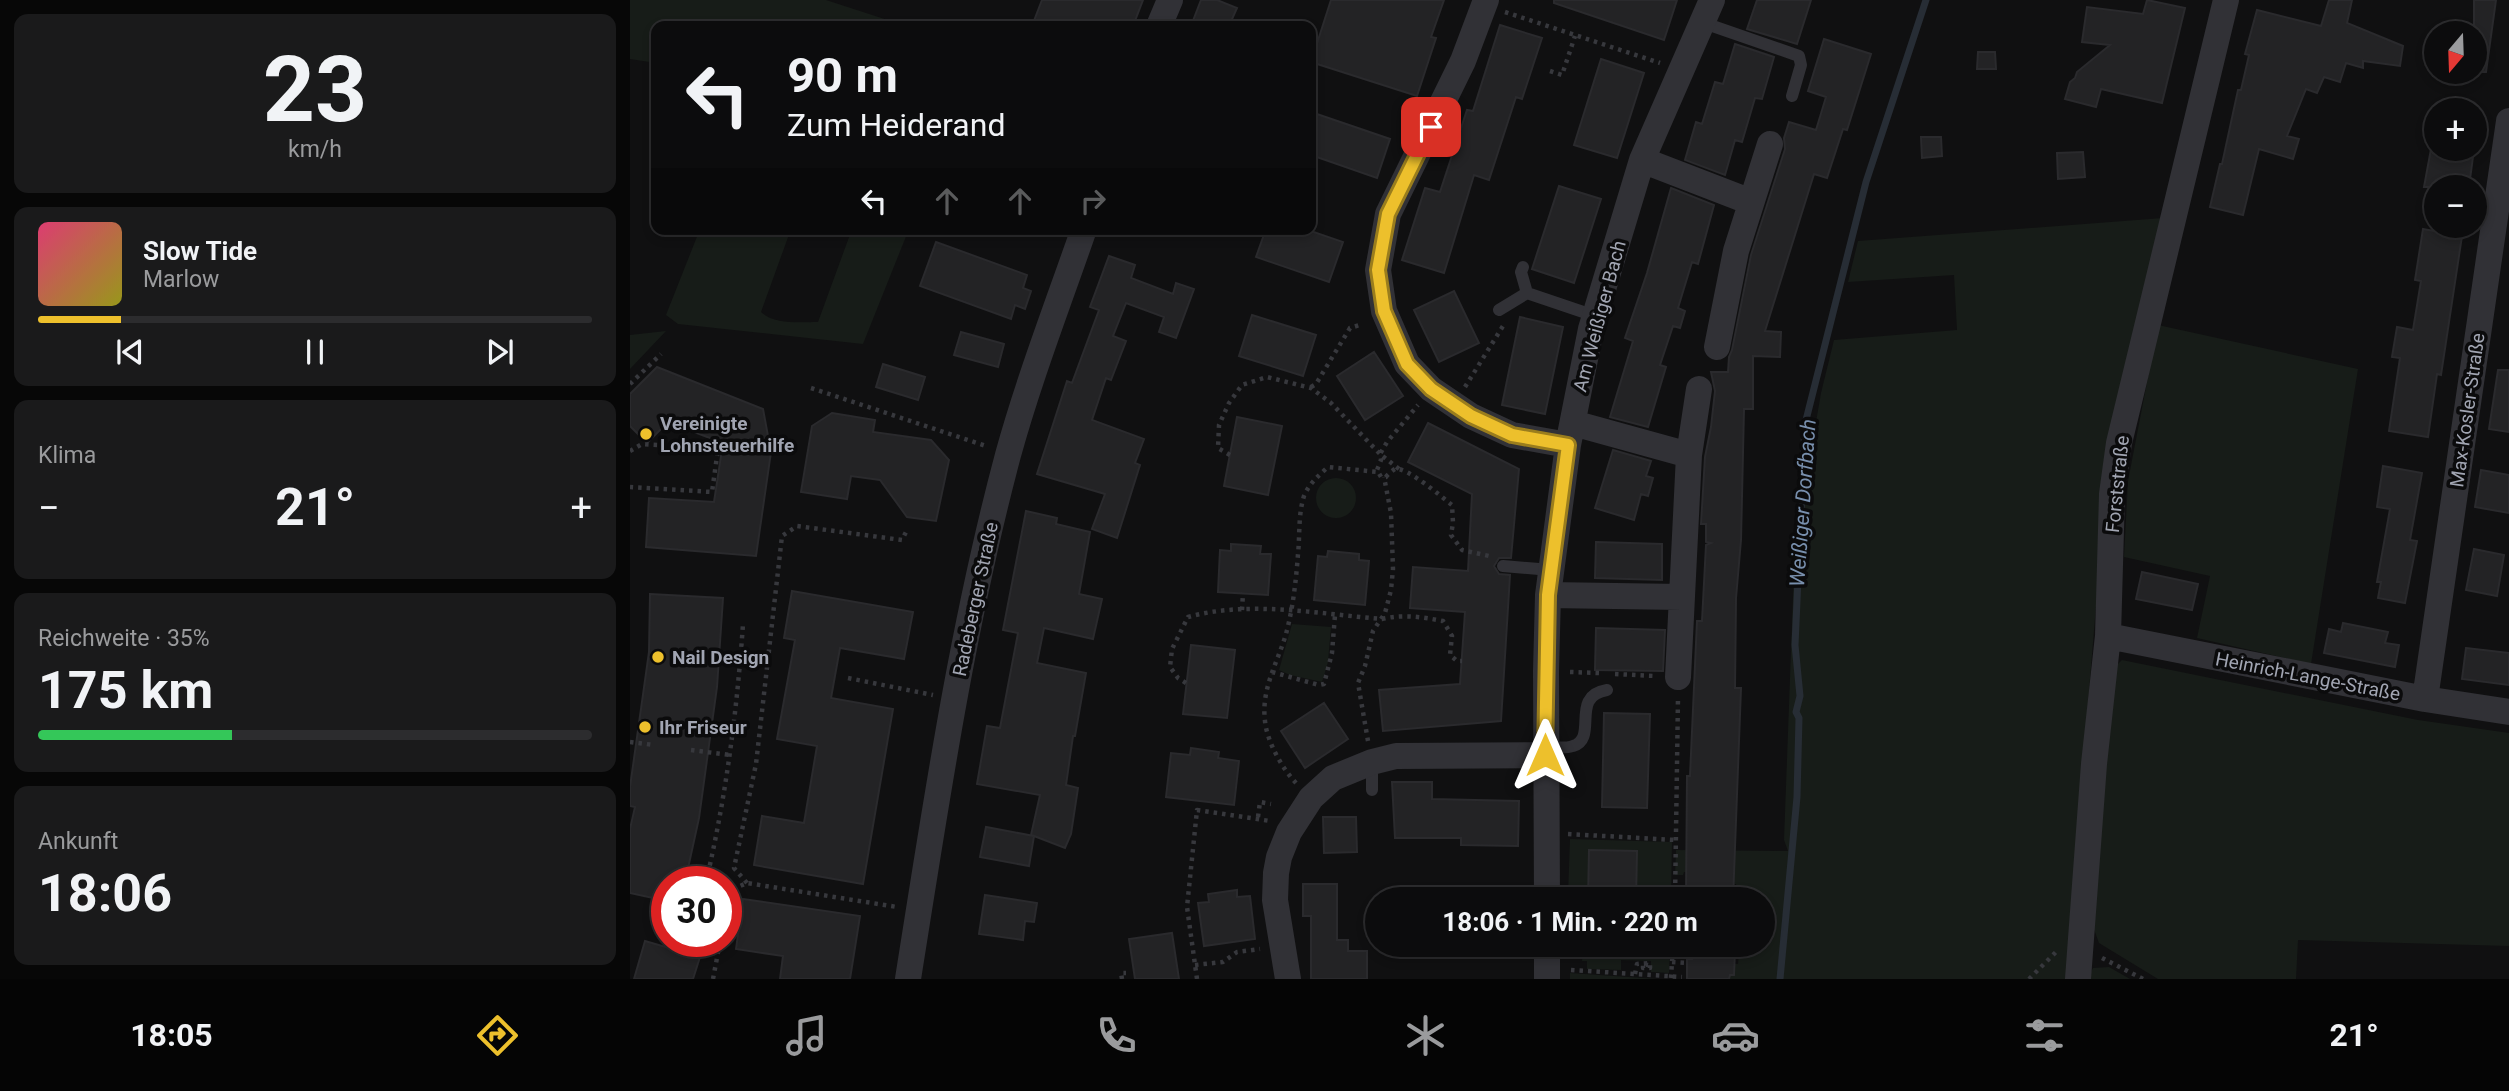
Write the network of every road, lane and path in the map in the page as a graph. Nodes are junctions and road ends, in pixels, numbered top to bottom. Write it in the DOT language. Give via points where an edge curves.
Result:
graph roads {
  1 [pos="1170,0"];
  2 [pos="2226,0"];
  3 [pos="1485,3"];
  4 [pos="1706,11"];
  5 [pos="1161,21"];
  6 [pos="1575,36"];
  7 [pos="1550,71"];
  8 [pos="1681,71"];
  9 [pos="1792,96"];
  10 [pos="2509,121"];
  11 [pos="1770,144"];
  12 [pos="1642,160"];
  13 [pos="1751,202"];
  14 [pos="1082,235"];
  15 [pos="1522,267"];
  16 [pos="1527,293"];
  17 [pos="1499,310"];
  18 [pos="1595,316"];
  19 [pos="1388,321"];
  20 [pos="1511,322"];
  21 [pos="1717,347"];
  22 [pos="661,354"];
  23 [pos="630,384"];
  24 [pos="811,387"];
  25 [pos="1311,388"];
  26 [pos="1431,389"];
  27 [pos="1699,389"];
  28 [pos="1453,405"];
  29 [pos="1570,434"];
  30 [pos="630,451"];
  31 [pos="1009,453"];
  32 [pos="1230,454"];
  33 [pos="1380,454"];
  34 [pos="1689,455"];
  35 [pos="1380,464"];
  36 [pos="1392,467"];
  37 [pos="1378,472"];
  38 [pos="1384,477"];
  39 [pos="630,487"];
  40 [pos="907,530"];
  41 [pos="1471,552"];
  42 [pos="1503,566"];
  43 [pos="1550,582"];
  44 [pos="1243,593"];
  45 [pos="1682,597"];
  46 [pos="1242,610"];
  47 [pos="1290,612"];
  48 [pos="1335,615"];
  49 [pos="1382,619"];
  50 [pos="743,624"];
  51 [pos="2108,636"];
  52 [pos="1462,661"];
  53 [pos="1272,672"];
  54 [pos="1678,677"];
  55 [pos="848,678"];
  56 [pos="1186,683"];
  57 [pos="1606,691"];
  58 [pos="954,699"];
  59 [pos="2425,699"];
  60 [pos="2509,712"];
  61 [pos="630,741"];
  62 [pos="654,745"];
  63 [pos="691,750"];
  64 [pos="1545,751"];
  65 [pos="730,755"];
  66 [pos="1372,762"];
  67 [pos="1372,790"];
  68 [pos="1311,798"];
  69 [pos="1271,804"];
  70 [pos="1258,817"];
  71 [pos="1289,832"];
  72 [pos="1546,834"];
  73 [pos="1676,840"];
  74 [pos="710,866"];
  75 [pos="1675,879"];
  76 [pos="1683,879"];
  77 [pos="747,883"];
  78 [pos="742,885"];
  79 [pos="1547,887"];
  80 [pos="1675,887"];
  81 [pos="919,910"];
  82 [pos="1255,950"];
  83 [pos="717,957"];
  84 [pos="1551,957"];
  85 [pos="1672,957"];
  86 [pos="1672,962"];
  87 [pos="1687,963"];
  88 [pos="1195,965"];
  89 [pos="1648,965"];
  90 [pos="2080,966"];
  91 [pos="1126,973"];
  92 [pos="1557,974"];
  93 [pos="1635,974"];
  94 [pos="1682,977"];
  95 [pos="1671,978"];
  96 [pos="713,979"];
  97 [pos="908,979"];
  98 [pos="1122,979"];
  99 [pos="1197,979"];
  100 [pos="1288,979"];
  101 [pos="2143,979"];
  1 -- 5 [label="street"];
  2 -- 51 [label="street, Forststraße" via="2119,443 2112,494"];
  3 -- 6 [label="path"];
  3 -- 19 [label="street" via="1464,61 1388,214 1378,270"];
  4 -- 8 [label="street, Am Weißiger Bach"];
  4 -- 9 [label="lane" via="1798,56 1801,65"];
  6 -- 7 [label="path" via="1562,75"];
  6 -- 8 [label="path"];
  8 -- 12 [label="street, Am Weißiger Bach"];
  10 -- 59 [label="street, Max-Kosler-Straße"];
  11 -- 13 [label="street"];
  12 -- 13 [label="street"];
  12 -- 18 [label="street, Am Weißiger Bach"];
  13 -- 21 [label="street"];
  14 -- 31 [label="street, Radeberger Straße"];
  15 -- 16 [label="lane"];
  16 -- 17 [label="lane"];
  16 -- 18 [label="lane"];
  18 -- 29 [label="street, Am Weißiger Bach"];
  19 -- 25 [label="path" via="1350,328"];
  19 -- 26 [label="street" via="1407,364"];
  20 -- 28 [label="path" via="1503,326"];
  22 -- 23 [label="path"];
  24 -- 31 [label="path"];
  25 -- 32 [label="path" via="1268,377 1242,385 1219,425 1218,448"];
  25 -- 33 [label="path"];
  26 -- 28 [label="street"];
  26 -- 33 [label="path"];
  27 -- 34 [label="street"];
  28 -- 29 [label="street" via="1512,435"];
  29 -- 34 [label="street"];
  29 -- 43 [label="street, Am Weißiger Bach"];
  30 -- 39 [label="path" via="642,444 718,449 712,492"];
  31 -- 58 [label="street, Radeberger Straße"];
  33 -- 35 [label="path"];
  33 -- 36 [label="path"];
  34 -- 45 [label="street"];
  35 -- 36 [label="path"];
  35 -- 37 [label="path"];
  36 -- 38 [label="path"];
  36 -- 41 [label="path" via="1452,505 1451,535 1462,550"];
  37 -- 38 [label="path"];
  37 -- 47 [label="path" via="1328,467 1309,485 1299,519"];
  38 -- 49 [label="path" via="1393,569"];
  40 -- 77 [label="path" via="902,540 797,526 782,536 756,764 734,868"];
  42 -- 43 [label="lane"];
  43 -- 45 [label="street"];
  43 -- 64 [label="street, Am Weißiger Bach"];
  44 -- 46 [label="path"];
  45 -- 54 [label="street"];
  46 -- 47 [label="path"];
  46 -- 56 [label="path" via="1214,610 1188,617 1172,649 1170,667"];
  47 -- 48 [label="path"];
  47 -- 53 [label="path"];
  48 -- 49 [label="path"];
  48 -- 53 [label="path" via="1324,684"];
  49 -- 52 [label="path" via="1392,615 1443,621 1452,636 1450,655"];
  49 -- 66 [label="path" via="1373,631 1358,683"];
  50 -- 65 [label="path"];
  51 -- 59 [label="street, Heinrich-Lange-Straße"];
  51 -- 90 [label="street, Forststraße"];
  53 -- 68 [label="path" via="1264,699 1265,724 1288,774"];
  54 -- 73 [label="path"];
  55 -- 58 [label="path"];
  57 -- 64 [label="lane" via="1588,702 1584,735 1578,744"];
  58 -- 81 [label="street, Radeberger Straße"];
  59 -- 60 [label="street, Heinrich-Lange-Straße"];
  61 -- 62 [label="path"];
  63 -- 65 [label="path"];
  64 -- 66 [label="street" via="1396,756"];
  64 -- 72 [label="street, Am Weißiger Bach"];
  65 -- 74 [label="path"];
  66 -- 67 [label="lane"];
  66 -- 68 [label="street" via="1333,778"];
  68 -- 71 [label="street"];
  69 -- 70 [label="path" via="1260,802"];
  70 -- 71 [label="path"];
  70 -- 88 [label="path" via="1197,810 1187,895"];
  71 -- 100 [label="street" via="1279,856 1275,900"];
  72 -- 73 [label="path"];
  72 -- 79 [label="street, Am Weißiger Bach"];
  73 -- 75 [label="path"];
  75 -- 76 [label="path"];
  75 -- 80 [label="path"];
  77 -- 78 [label="path"];
  77 -- 81 [label="path"];
  81 -- 97 [label="street, Radeberger Straße"];
  82 -- 88 [label="path" via="1237,952 1223,962"];
  83 -- 96 [label="path"];
  84 -- 92 [label="street"];
  85 -- 86 [label="path"];
  86 -- 87 [label="path"];
  86 -- 95 [label="path"];
  88 -- 99 [label="path"];
  89 -- 93 [label="path" via="1643,968 1650,968 1650,963 1637,964"];
  90 -- 101 [label="path" via="2109,960"];
  91 -- 98 [label="path" via="1121,973"];
  92 -- 93 [label="path"];
  93 -- 95 [label="path"];
  94 -- 95 [label="path"];
}
